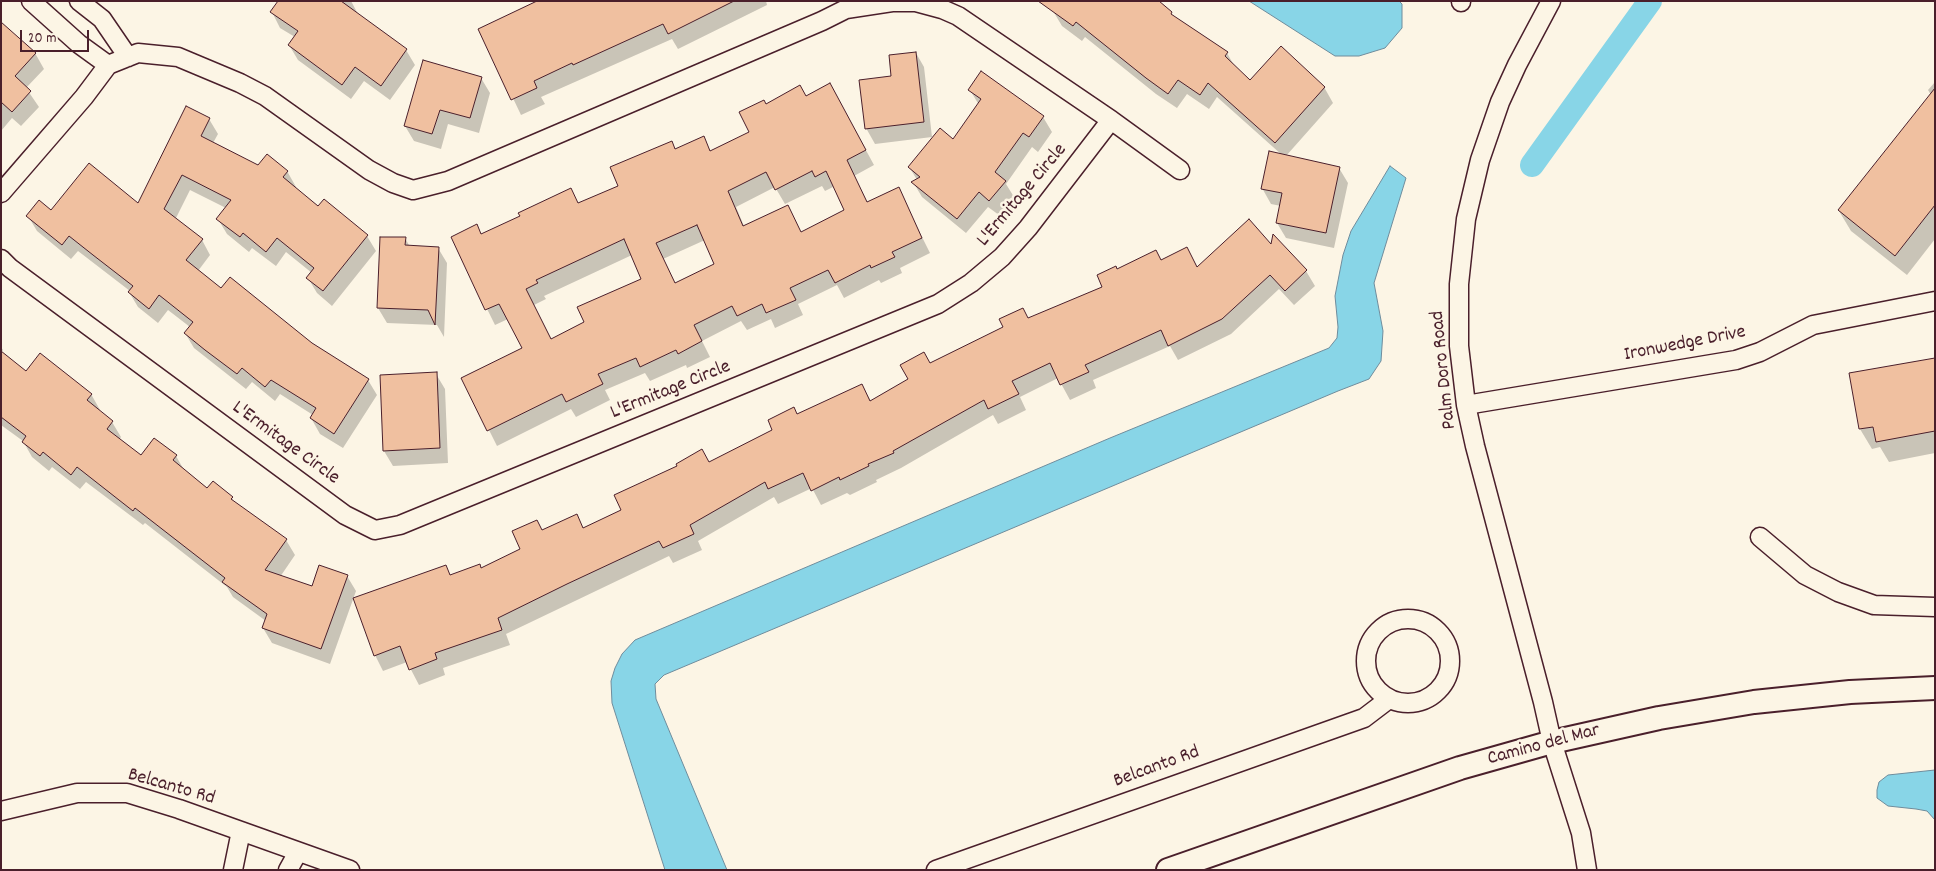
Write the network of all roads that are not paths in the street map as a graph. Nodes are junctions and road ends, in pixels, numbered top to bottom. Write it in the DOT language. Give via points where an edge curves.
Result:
graph roads {
  1 [pos="32,1"];
  2 [pos="79,1"];
  3 [pos="1551,1"];
  4 [pos="128,57"];
  5 [pos="108,65"];
  6 [pos="1111,120"];
  7 [pos="1180,170"];
  8 [pos="1,193"];
  9 [pos="1,259"];
  10 [pos="1934,300"];
  11 [pos="1466,405"];
  12 [pos="1760,537"];
  13 [pos="1935,607"];
  14 [pos="1935,688"];
  15 [pos="1388,699"];
  16 [pos="1552,742"];
  17 [pos="1,811"];
  18 [pos="241,831"];
  19 [pos="298,852"];
  20 [pos="233,870"];
  21 [pos="288,870"];
  22 [pos="350,870"];
  23 [pos="936,870"];
  24 [pos="1168,870"];
  25 [pos="1587,870"];
  1 -- 5 [label="street" via="79,44"];
  2 -- 4 [label="street" via="102,19"];
  3 -- 11 [label="street, Palm Doro Road" via="1500,102 1480,160 1466,219 1459,284 1459,346"];
  4 -- 5 [label="street"];
  4 -- 6 [label="street" via="138,53 178,57 240,83 266,96 369,170 413,190 448,181 846,10 892,2 916,2 958,16"];
  5 -- 8 [label="street" via="84,98"];
  6 -- 7 [label="street"];
  6 -- 9 [label="street, L'Ermitage Circle" via="1002,257 971,283 938,304 400,525 375,530 345,515"];
  10 -- 11 [label="street, Ironwedge Drive" via="1813,325 1760,352 1736,360"];
  11 -- 16 [label="street, Palm Doro Road"];
  12 -- 13 [label="street" via="1805,575 1838,592 1874,605"];
  14 -- 16 [label="street, Camino del Mar" via="1850,692 1754,702 1659,718"];
  15 -- 15 [label="street" via="1417,702 1440,688 1450,664 1449,651 1435,628 1411,619 1398,620 1374,636 1366,664 1369,678"];
  15 -- 23 [label="street, Belcanto Rd" via="1364,718"];
  16 -- 24 [label="street, Camino del Mar" via="1460,768"];
  16 -- 25 [label="street, Palm Doro Road" via="1581,833"];
  17 -- 18 [label="street, Belcanto Rd" via="77,793 127,794"];
  18 -- 19 [label="street, Belcanto Rd"];
  18 -- 20 [label="street"];
  19 -- 21 [label="street"];
  19 -- 22 [label="street, Belcanto Rd"];
}
